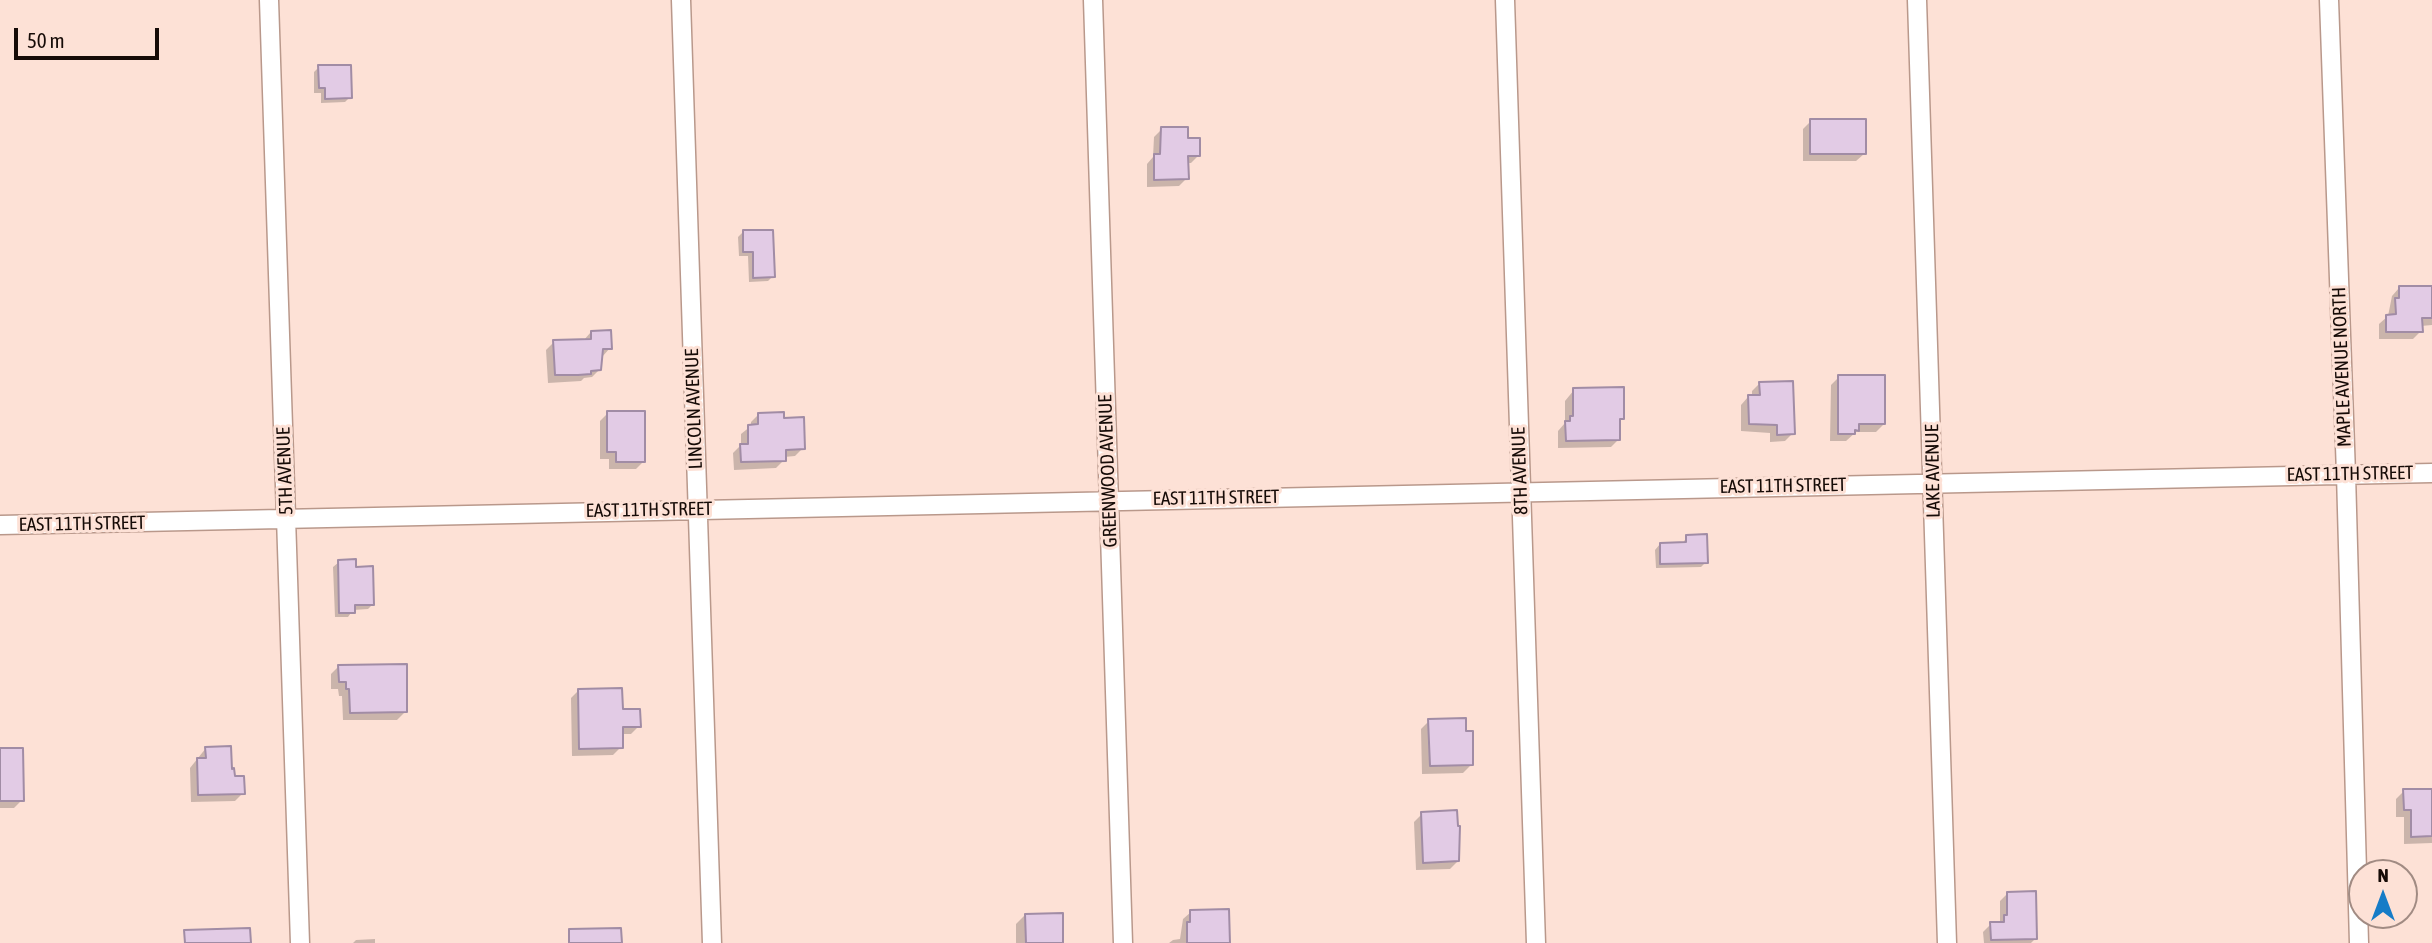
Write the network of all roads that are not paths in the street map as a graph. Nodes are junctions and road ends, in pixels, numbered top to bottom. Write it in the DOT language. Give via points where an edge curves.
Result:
graph roads {
  1 [pos="269,0"];
  2 [pos="681,0"];
  3 [pos="1093,0"];
  4 [pos="1505,0"];
  5 [pos="1917,0"];
  6 [pos="2329,0"];
  7 [pos="2432,472"];
  8 [pos="2346,474"];
  9 [pos="1933,483"];
  10 [pos="1521,491"];
  11 [pos="1109,500"];
  12 [pos="698,509"];
  13 [pos="287,519"];
  14 [pos="0,525"];
  15 [pos="300,943"];
  16 [pos="712,943"];
  17 [pos="1123,943"];
  18 [pos="1536,943"];
  19 [pos="1947,943"];
  20 [pos="2359,943"];
  1 -- 13 [label="street, 5TH AVENUE"];
  2 -- 12 [label="street, LINCOLN AVENUE"];
  3 -- 11 [label="street, GREENWOOD AVENUE"];
  4 -- 10 [label="street, 8TH AVENUE"];
  5 -- 9 [label="street, LAKE AVENUE"];
  6 -- 8 [label="street, MAPLE AVENUE NORTH"];
  7 -- 8 [label="street, EAST 11TH STREET"];
  8 -- 9 [label="street, EAST 11TH STREET"];
  8 -- 20 [label="street, MAPLE AVENUE NORTH"];
  9 -- 10 [label="street, EAST 11TH STREET"];
  9 -- 19 [label="street, LAKE AVENUE"];
  10 -- 11 [label="street, EAST 11TH STREET"];
  10 -- 18 [label="street, 8TH AVENUE"];
  11 -- 12 [label="street, EAST 11TH STREET"];
  11 -- 17 [label="street, GREENWOOD AVENUE"];
  12 -- 13 [label="street, EAST 11TH STREET"];
  12 -- 16 [label="street, LINCOLN AVENUE"];
  13 -- 14 [label="street, EAST 11TH STREET"];
  13 -- 15 [label="street, 5TH AVENUE"];
}
